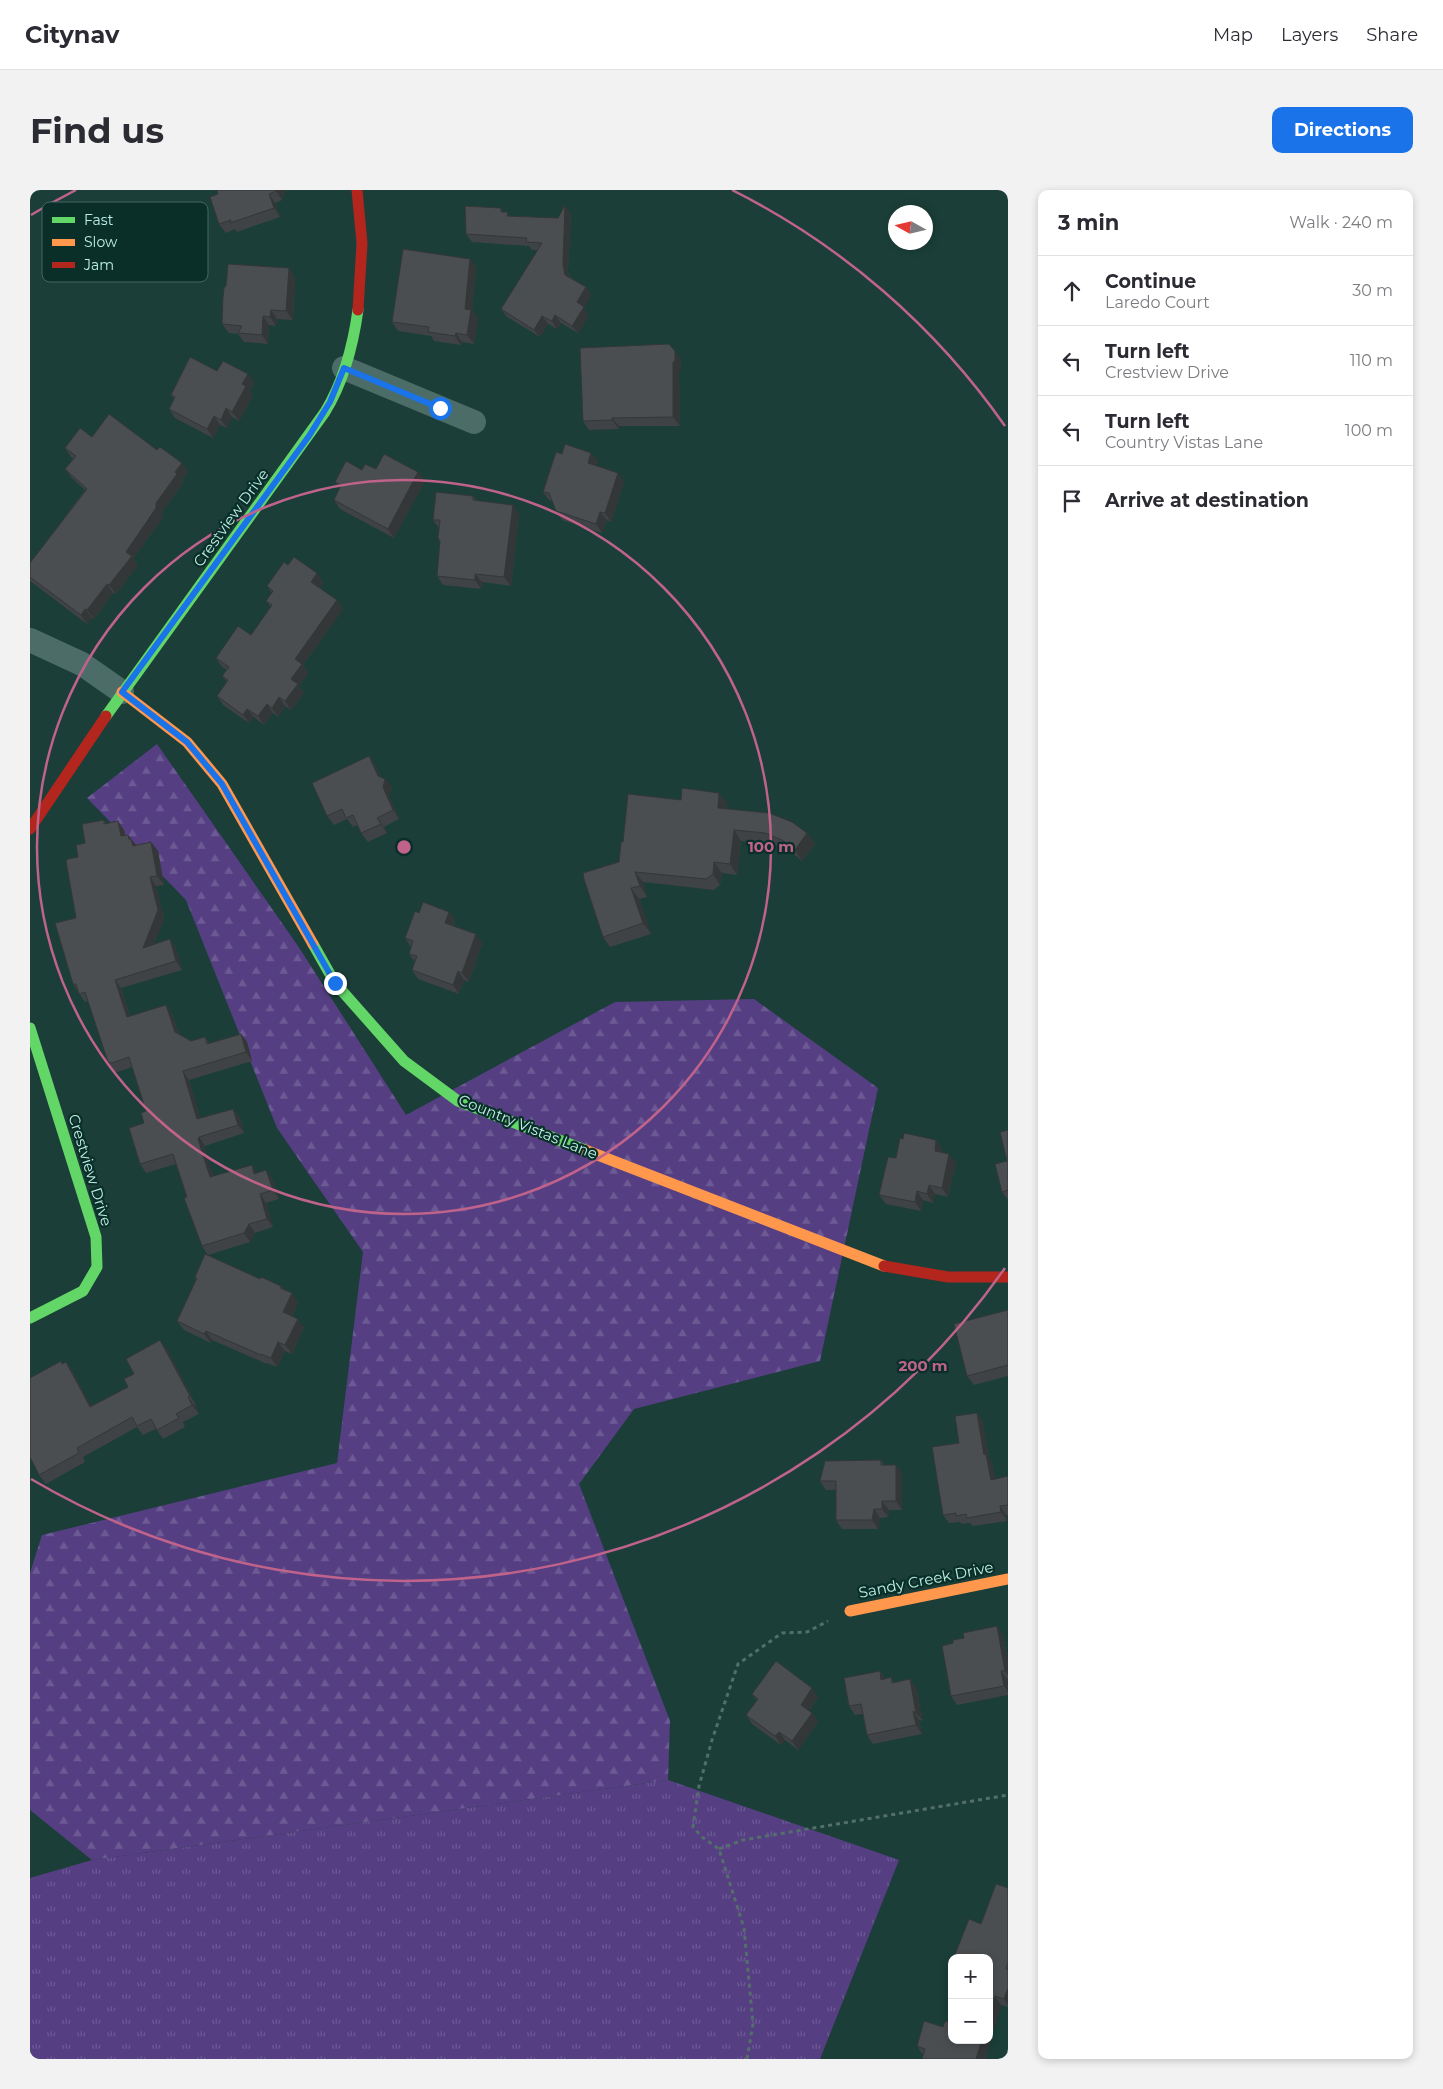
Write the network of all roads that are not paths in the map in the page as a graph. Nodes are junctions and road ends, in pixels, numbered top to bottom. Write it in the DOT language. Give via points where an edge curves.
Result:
graph roads {
  1 [pos="357,190"];
  2 [pos="344,368"];
  3 [pos="474,422"];
  4 [pos="30,640"];
  5 [pos="122,692"];
  6 [pos="30,829"];
  7 [pos="30,1028"];
  8 [pos="1008,1277"];
  9 [pos="30,1318"];
  10 [pos="1008,1580"];
  11 [pos="850,1610"];
  1 -- 2 [label="street, Crestview Drive" via="363,246 362,277 353,338"];
  2 -- 3 [label="street"];
  2 -- 5 [label="street, Crestview Drive" via="330,402 309,436"];
  4 -- 5 [label="street, Country Vistas Lane" via="82,664"];
  5 -- 6 [label="street, Crestview Drive"];
  5 -- 8 [label="street, Country Vistas Lane" via="187,742 222,784 335,983 404,1062 458,1101 888,1268 955,1278"];
  7 -- 9 [label="street, Crestview Drive" via="96,1237 97,1267 83,1291"];
  10 -- 11 [label="street, Sandy Creek Drive"];
}
